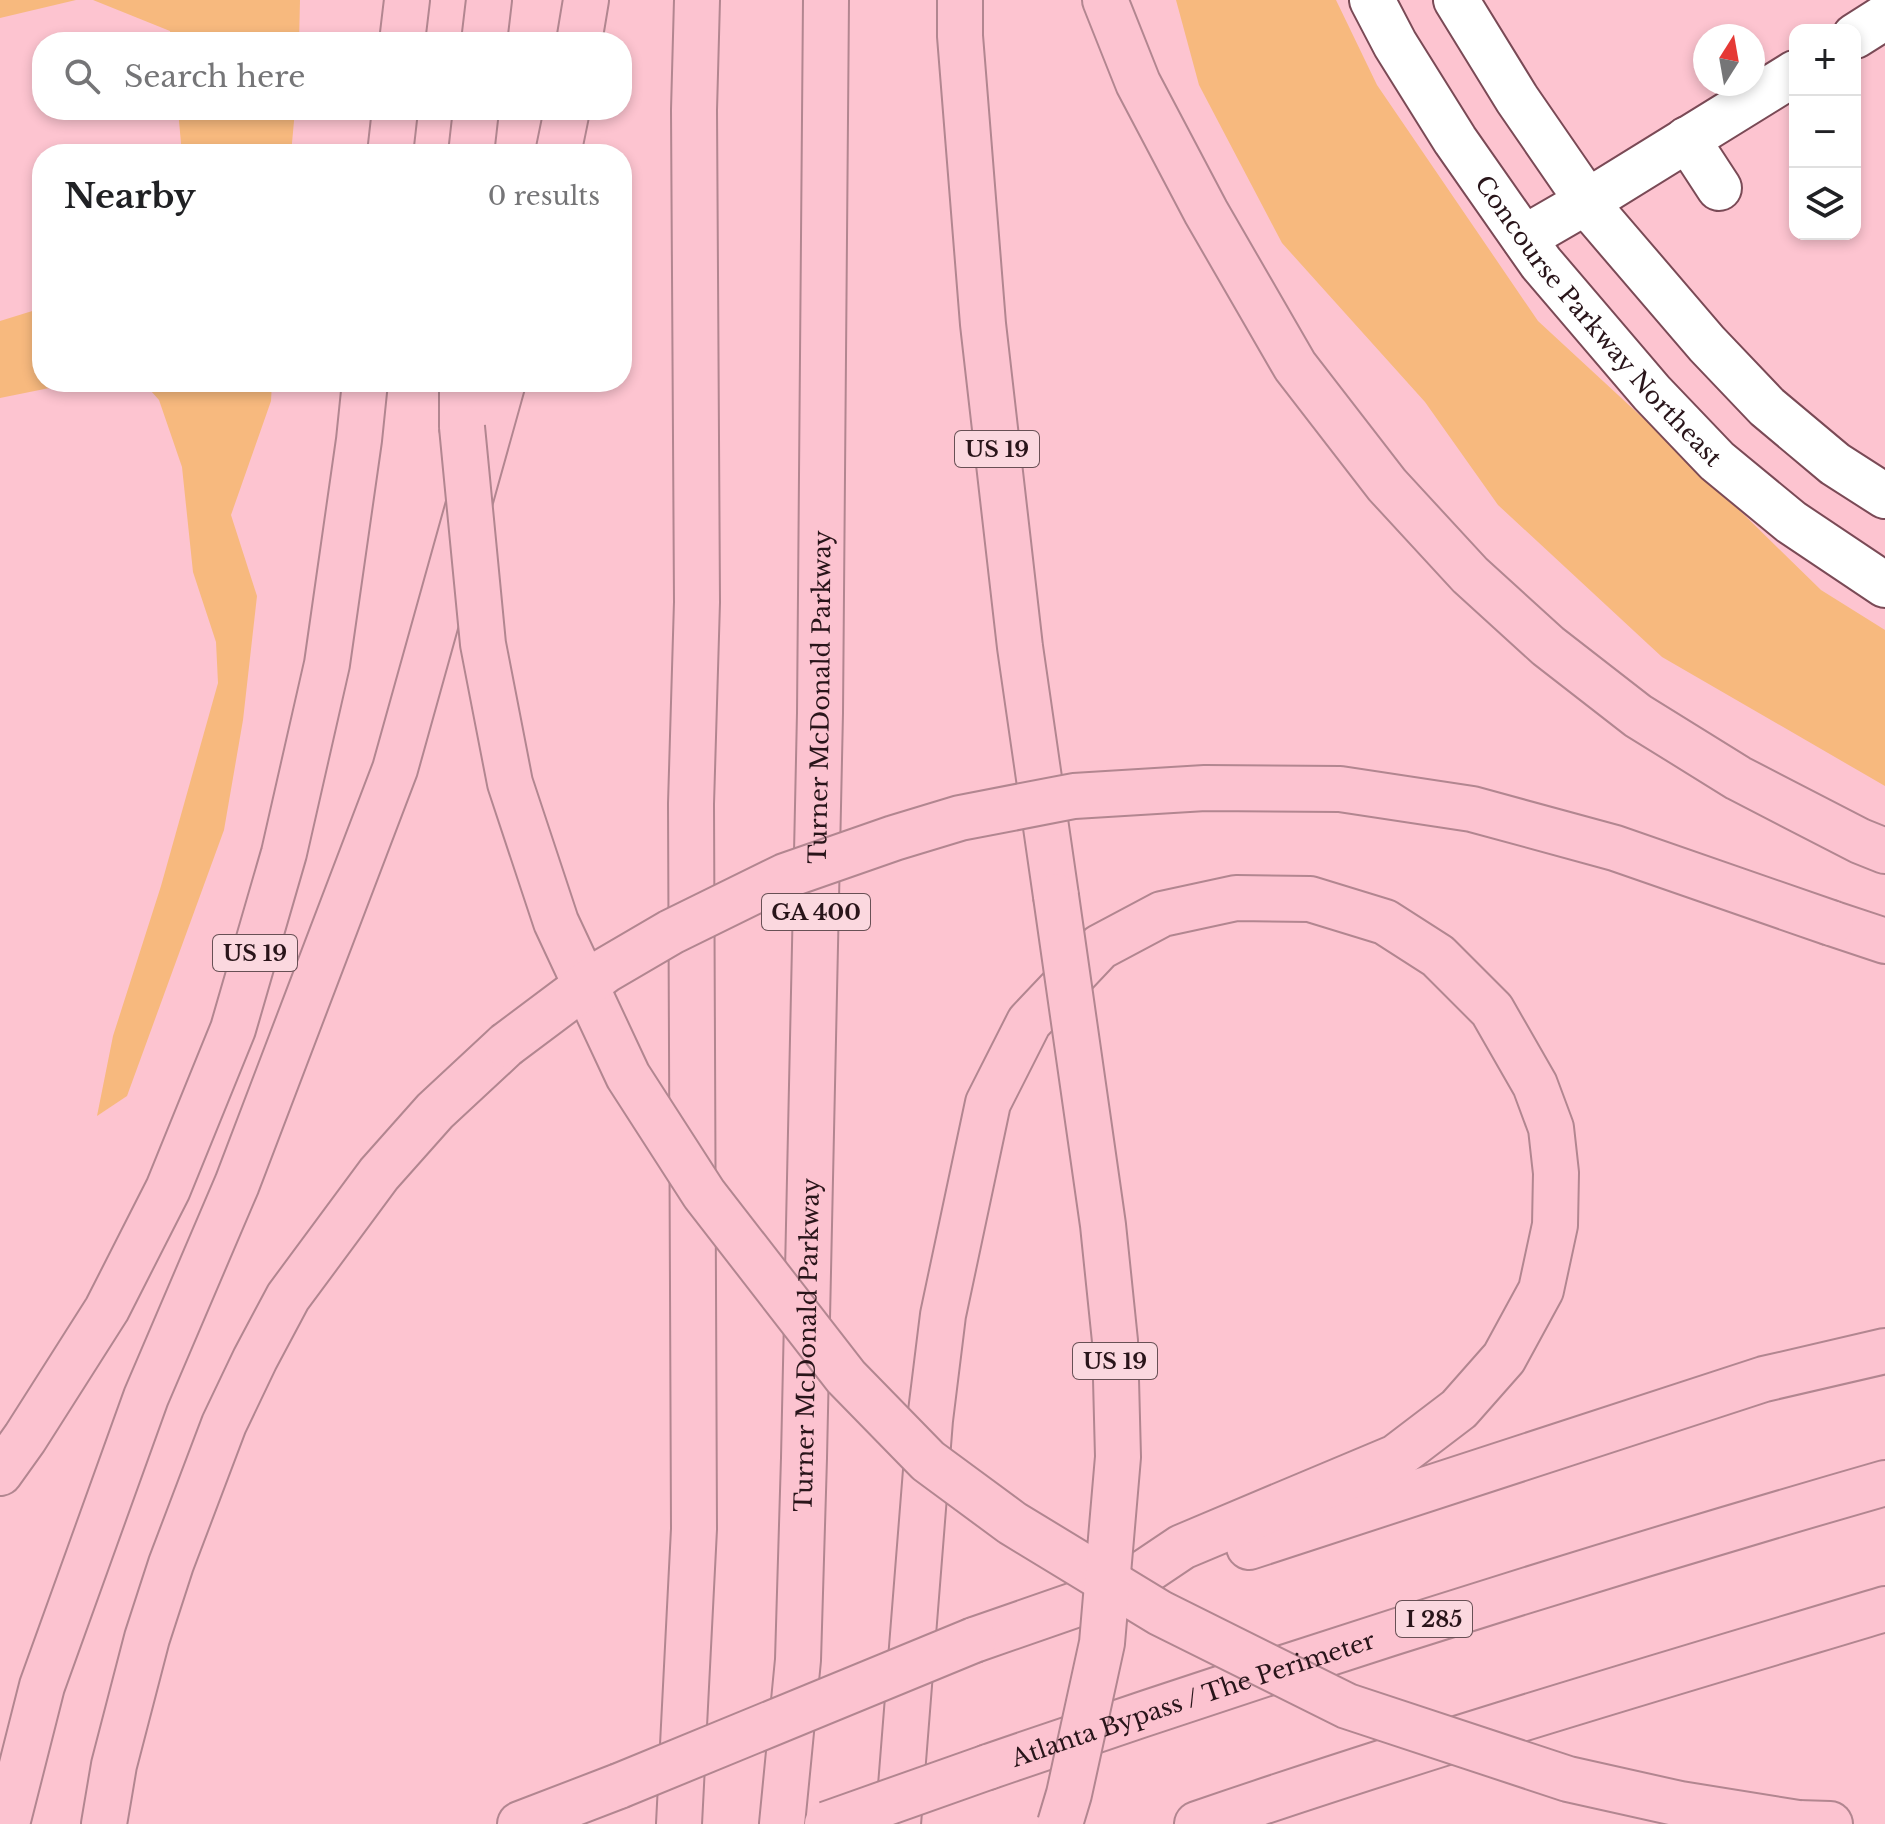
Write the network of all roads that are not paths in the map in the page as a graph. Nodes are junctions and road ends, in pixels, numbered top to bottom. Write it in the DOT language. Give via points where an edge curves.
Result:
graph roads {
  1 [pos="407,0"];
  2 [pos="489,0"];
  3 [pos="586,0"];
  4 [pos="697,0"];
  5 [pos="826,0"];
  6 [pos="960,0"];
  7 [pos="1105,0"];
  8 [pos="1372,0"];
  9 [pos="1456,0"];
  10 [pos="1885,17"];
  11 [pos="403,32"];
  12 [pos="485,32"];
  13 [pos="581,32"];
  14 [pos="1861,32"];
  15 [pos="1789,84"];
  16 [pos="394,120"];
  17 [pos="475,120"];
  18 [pos="565,120"];
  19 [pos="1687,139"];
  20 [pos="391,144"];
  21 [pos="472,144"];
  22 [pos="560,144"];
  23 [pos="1719,188"];
  24 [pos="1588,201"];
  25 [pos="1524,238"];
  26 [pos="364,392"];
  27 [pos="462,392"];
  28 [pos="500,392"];
  29 [pos="1885,496"];
  30 [pos="1882,577"];
  31 [pos="1885,851"];
  32 [pos="1885,941"];
  33 [pos="1885,1351"];
  34 [pos="0,1473"];
  35 [pos="1885,1483"];
  36 [pos="1118,1590"];
  37 [pos="1885,1609"];
  38 [pos="7,1824"];
  39 [pos="104,1824"];
  40 [pos="520,1824"];
  41 [pos="679,1824"];
  42 [pos="782,1824"];
  43 [pos="827,1824"];
  44 [pos="898,1824"];
  45 [pos="1060,1824"];
  46 [pos="1197,1824"];
  47 [pos="1830,1824"];
  1 -- 11 [label="highway"];
  2 -- 12 [label="highway"];
  3 -- 13 [label="highway"];
  4 -- 41 [label="highway" via="697,602 691,804 694,1529"];
  5 -- 42 [label="highway, Turner McDonald Parkway / GA 400" via="820,729 805,1410 798,1660"];
  6 -- 45 [label="highway, US 19, bridge" via="983,324 1020,647 1115,1341 1118,1457 1102,1643"];
  7 -- 31 [label="highway" via="1138,83 1295,366 1387,485 1470,575 1548,646 1638,716 1738,778"];
  8 -- 25 [label="street, Concourse Parkway Northeast" via="1455,140"];
  9 -- 24 [label="street"];
  10 -- 14 [label="street"];
  15 -- 19 [label="street"];
  16 -- 20 [label="highway"];
  17 -- 21 [label="highway"];
  18 -- 22 [label="highway"];
  19 -- 23 [label="street"];
  19 -- 24 [label="street"];
  24 -- 25 [label="street"];
  24 -- 29 [label="street" via="1767,407 1835,464"];
  25 -- 30 [label="street, Concourse Parkway Northeast" via="1652,393 1717,461 1791,522"];
  26 -- 34 [label="highway, US 19" via="327,664 284,853 233,1029 168,1189 107,1309"];
  27 -- 47 [label="highway, bridge" via="483,644 510,783 556,922 645,1103 704,1194 846,1377 928,1461 1012,1523 1160,1613 1347,1706 1568,1779 1680,1804"];
  28 -- 38 [label="highway" via="395,769 237,1184 146,1397 42,1686"];
  32 -- 39 [label="highway, bridge" via="1615,848 1472,809 1340,789 1205,788 1074,796 960,818 785,876 671,932 606,970 506,1045 435,1111 379,1174 288,1297 224,1424 171,1564 114,1765"];
  33 -- 36 [label="highway" via="1764,1379"];
  35 -- 43 [label="highway, Atlanta Bypass / The Perimeter / I 285, bridge" via="1472,1607"];
  36 -- 40 [label="highway, bridge" via="974,1640"];
  36 -- 44 [label="highway" via="1182,1547 1396,1457 1459,1409 1504,1358 1541,1290 1555,1225 1556,1173 1551,1128 1535,1085 1492,1010 1438,956 1385,922 1310,899 1236,898 1162,914 1100,947 1029,1022 988,1103 943,1315"];
  37 -- 46 [label="highway" via="1478,1731"];
}
